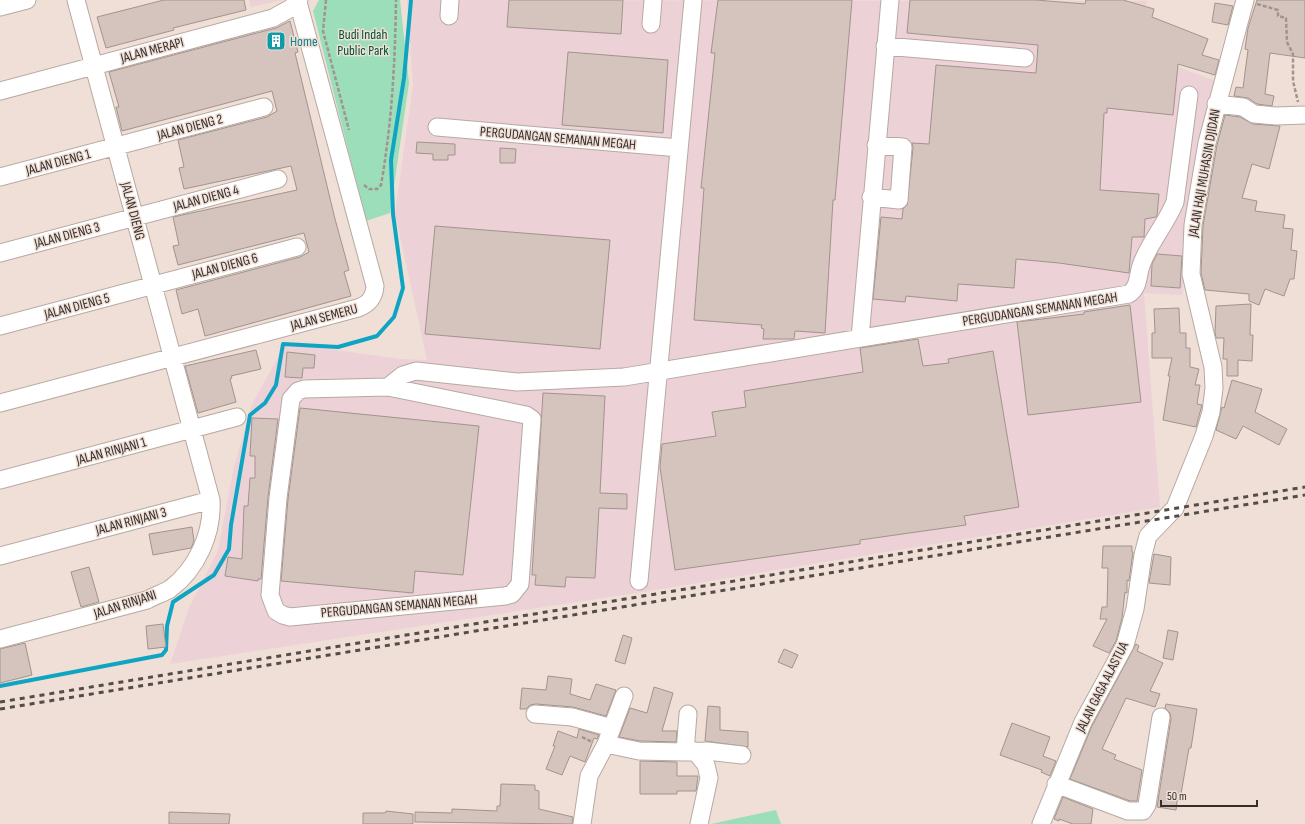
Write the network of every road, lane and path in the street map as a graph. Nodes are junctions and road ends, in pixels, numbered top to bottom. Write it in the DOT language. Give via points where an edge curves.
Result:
graph roads {
  1 [pos="27,0"];
  2 [pos="76,0"];
  3 [pos="326,0"];
  4 [pos="396,0"];
  5 [pos="653,0"];
  6 [pos="693,0"];
  7 [pos="890,0"];
  8 [pos="299,1"];
  9 [pos="1245,1"];
  10 [pos="0,7"];
  11 [pos="651,24"];
  12 [pos="885,46"];
  13 [pos="1025,58"];
  14 [pos="94,66"];
  15 [pos="0,90"];
  16 [pos="1190,95"];
  17 [pos="1216,104"];
  18 [pos="264,107"];
  19 [pos="1302,116"];
  20 [pos="438,127"];
  21 [pos="350,133"];
  22 [pos="876,145"];
  23 [pos="116,146"];
  24 [pos="678,148"];
  25 [pos="0,177"];
  26 [pos="278,179"];
  27 [pos="362,179"];
  28 [pos="871,197"];
  29 [pos="135,217"];
  30 [pos="297,247"];
  31 [pos="0,253"];
  32 [pos="153,286"];
  33 [pos="0,326"];
  34 [pos="860,338"];
  35 [pos="173,357"];
  36 [pos="659,372"];
  37 [pos="388,387"];
  38 [pos="0,403"];
  39 [pos="237,417"];
  40 [pos="192,429"];
  41 [pos="0,480"];
  42 [pos="211,500"];
  43 [pos="1175,508"];
  44 [pos="0,556"];
  45 [pos="639,581"];
  46 [pos="0,640"];
  47 [pos="624,696"];
  48 [pos="534,714"];
  49 [pos="688,714"];
  50 [pos="1161,717"];
  51 [pos="612,728"];
  52 [pos="606,744"];
  53 [pos="690,752"];
  54 [pos="742,755"];
  55 [pos="1056,784"];
  56 [pos="582,824"];
  57 [pos="699,824"];
  58 [pos="1041,824"];
  1 -- 10 [label="street"];
  2 -- 14 [label="street, JALAN DIENG"];
  3 -- 21 [label="path" via="323,31"];
  4 -- 27 [label="path" via="394,77 381,185 377,189 369,189 364,186"];
  5 -- 11 [label="street"];
  6 -- 24 [label="street"];
  7 -- 12 [label="street"];
  8 -- 14 [label="street, JALAN MERAPI" via="272,18"];
  8 -- 35 [label="street, JALAN SEMERU" via="375,286 374,293 371,300 358,308"];
  9 -- 17 [label="street, JALAN HAJI MUHASIN DJIDAN"];
  9 -- 19 [label="path" via="1278,10 1278,16 1286,18 1287,42 1293,54 1293,80"];
  12 -- 13 [label="street"];
  12 -- 22 [label="street"];
  14 -- 15 [label="street, JALAN MERAPI"];
  14 -- 23 [label="street, JALAN DIENG"];
  16 -- 34 [label="street, PERGUDANGAN SEMANAN MEGAH" via="1175,202 1145,256 1135,290 1129,294"];
  17 -- 19 [label="street" via="1243,107 1254,114"];
  17 -- 43 [label="street, JALAN HAJI MUHASIN DJIDAN" via="1197,199 1191,265 1193,284 1212,357 1213,401 1204,436"];
  18 -- 23 [label="street, JALAN DIENG 2"];
  20 -- 24 [label="street, PERGUDANGAN SEMANAN MEGAH"];
  22 -- 28 [label="street"];
  22 -- 28 [label="street" via="902,147 899,200"];
  23 -- 25 [label="street, JALAN DIENG 1"];
  23 -- 29 [label="street, JALAN DIENG"];
  24 -- 36 [label="street"];
  26 -- 29 [label="street, JALAN DIENG 4"];
  28 -- 34 [label="street"];
  29 -- 31 [label="street, JALAN DIENG 3"];
  29 -- 32 [label="street, JALAN DIENG"];
  30 -- 32 [label="street, JALAN DIENG 6"];
  32 -- 33 [label="street, JALAN DIENG 5"];
  32 -- 35 [label="street, JALAN DIENG"];
  34 -- 36 [label="street, PERGUDANGAN SEMANAN MEGAH"];
  35 -- 38 [label="street, JALAN SEMERU"];
  35 -- 40 [label="street, JALAN RINJANI"];
  36 -- 37 [label="street, PERGUDANGAN SEMANAN MEGAH" via="624,377 517,382 416,371 403,375"];
  36 -- 45 [label="street"];
  37 -- 37 [label="street, PERGUDANGAN SEMANAN MEGAH" via="526,415 532,419 520,584 512,594 505,596 290,617 283,615 276,611 270,595 278,498 291,399 293,395 304,390"];
  39 -- 40 [label="street, JALAN RINJANI 1"];
  40 -- 41 [label="street, JALAN RINJANI 1"];
  40 -- 42 [label="street, JALAN RINJANI"];
  42 -- 44 [label="street, JALAN RINJANI 3"];
  42 -- 46 [label="street, JALAN RINJANI" via="212,516 203,549 188,571 170,589 147,600"];
  43 -- 55 [label="street, JALAN GAGA ALASTUA" via="1148,536 1135,609 1125,645 1083,722"];
  47 -- 51 [label="street"];
  48 -- 51 [label="street" via="572,717"];
  49 -- 53 [label="street"];
  50 -- 55 [label="street" via="1147,805 1143,811 1128,811"];
  51 -- 52 [label="street"];
  52 -- 53 [label="street" via="639,751"];
  52 -- 56 [label="street" via="589,776"];
  53 -- 54 [label="street"];
  53 -- 57 [label="street" via="706,765 709,778"];
  55 -- 58 [label="street, JALAN GAGA ALASTUA"];
}
